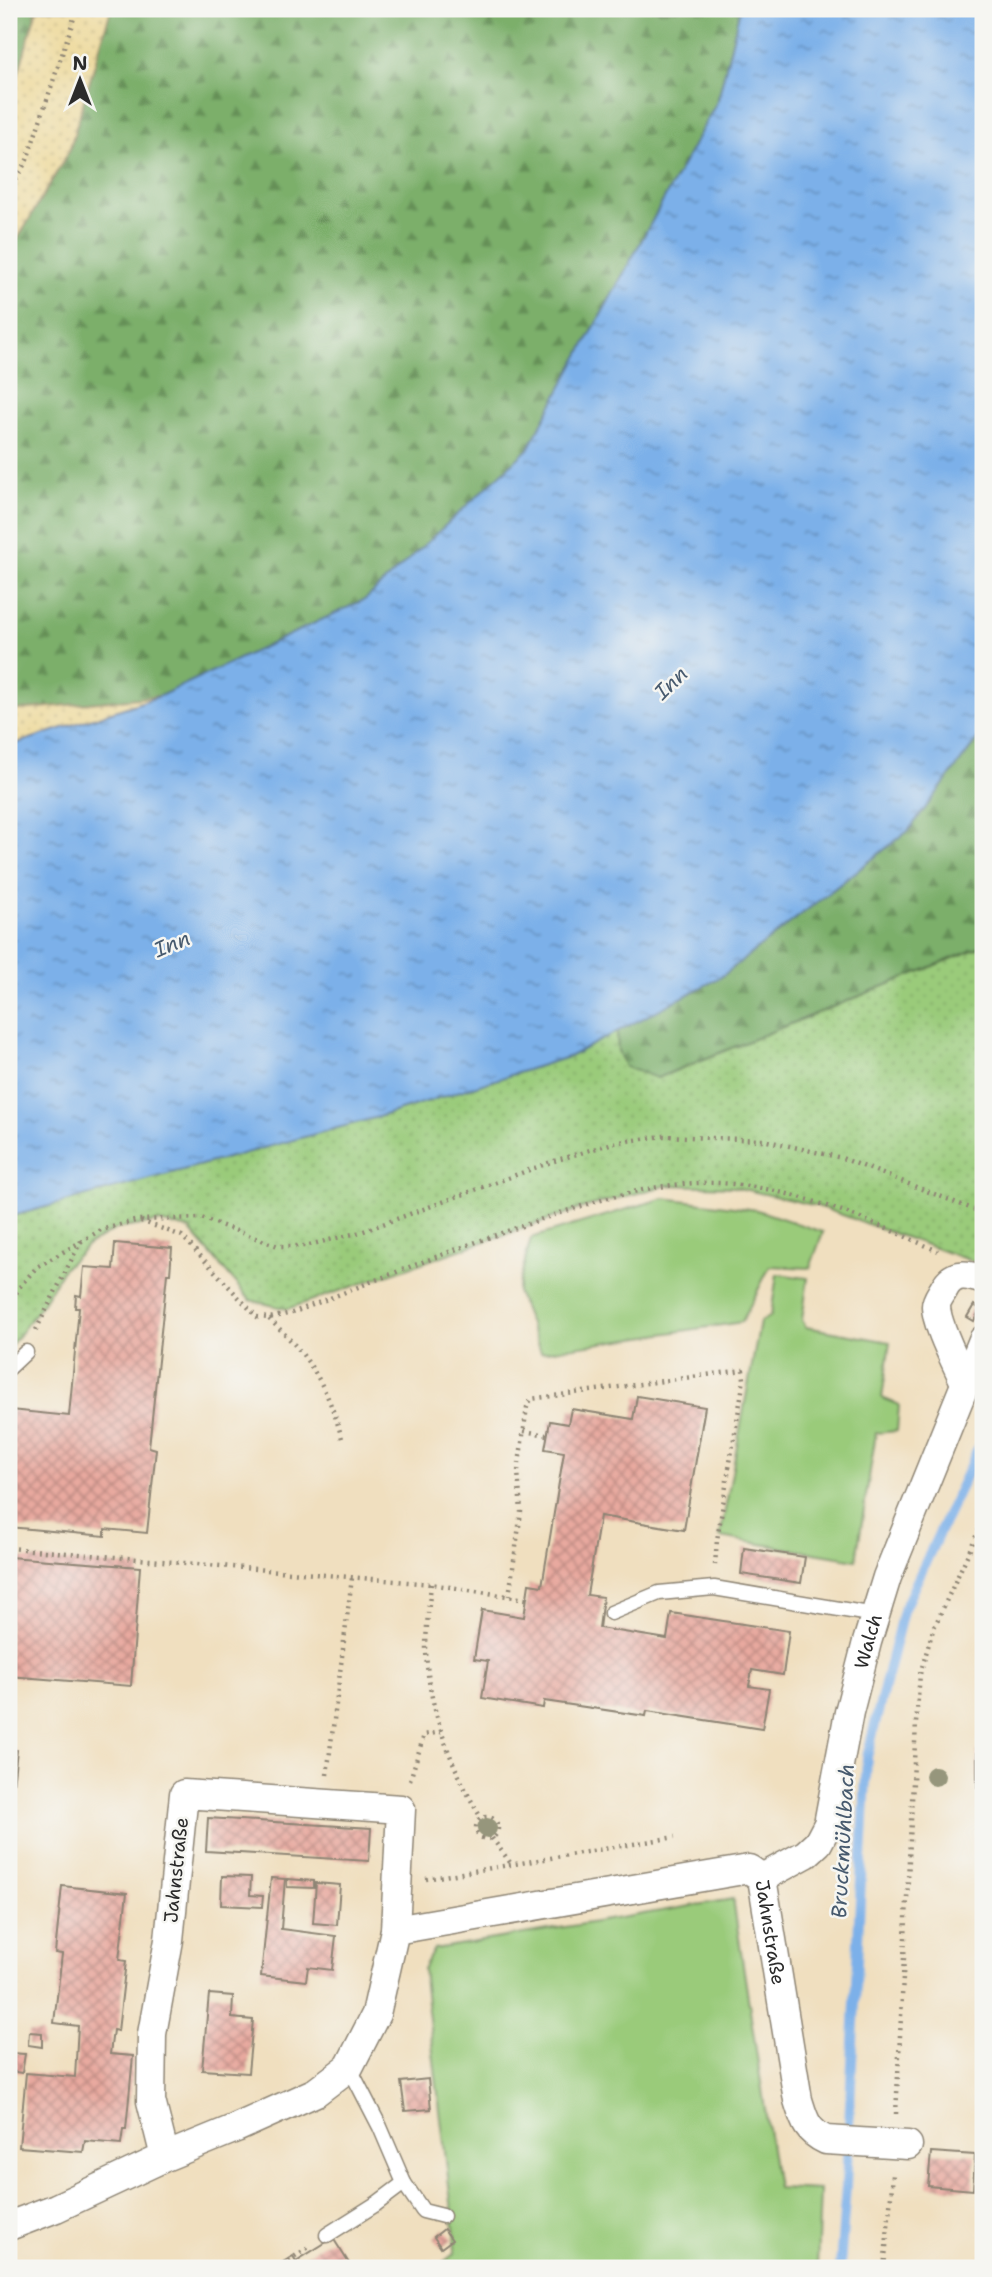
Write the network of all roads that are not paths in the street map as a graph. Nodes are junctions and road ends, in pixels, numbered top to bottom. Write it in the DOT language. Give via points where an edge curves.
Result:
graph roads {
  1 [pos="971,1278"];
  2 [pos="983,1340"];
  3 [pos="26,1352"];
  4 [pos="9,1368"];
  5 [pos="965,1383"];
  6 [pos="611,1613"];
  7 [pos="875,1615"];
  8 [pos="762,1878"];
  9 [pos="395,1930"];
  10 [pos="349,2067"];
  11 [pos="896,2145"];
  12 [pos="165,2157"];
  13 [pos="404,2183"];
  14 [pos="443,2216"];
  15 [pos="9,2226"];
  16 [pos="327,2235"];
  1 -- 5 [label="street" via="948,1282 936,1304"];
  2 -- 5 [label="street, Walch"];
  3 -- 4 [label="lane"];
  5 -- 7 [label="street, Walch"];
  6 -- 7 [label="lane" via="659,1593 713,1588"];
  7 -- 8 [label="street, Walch" via="849,1712 828,1824 806,1854"];
  8 -- 9 [label="street, Jahnstraße" via="749,1868"];
  8 -- 11 [label="street, Jahnstraße" via="798,2100 806,2123 826,2140"];
  9 -- 10 [label="street" via="376,2014"];
  9 -- 12 [label="street, Jahnstraße" via="401,1809 184,1794 169,1940 152,2034 151,2101"];
  10 -- 12 [label="street" via="316,2092"];
  10 -- 13 [label="lane"];
  12 -- 15 [label="street"];
  13 -- 14 [label="lane" via="423,2211"];
  13 -- 16 [label="lane"];
}
